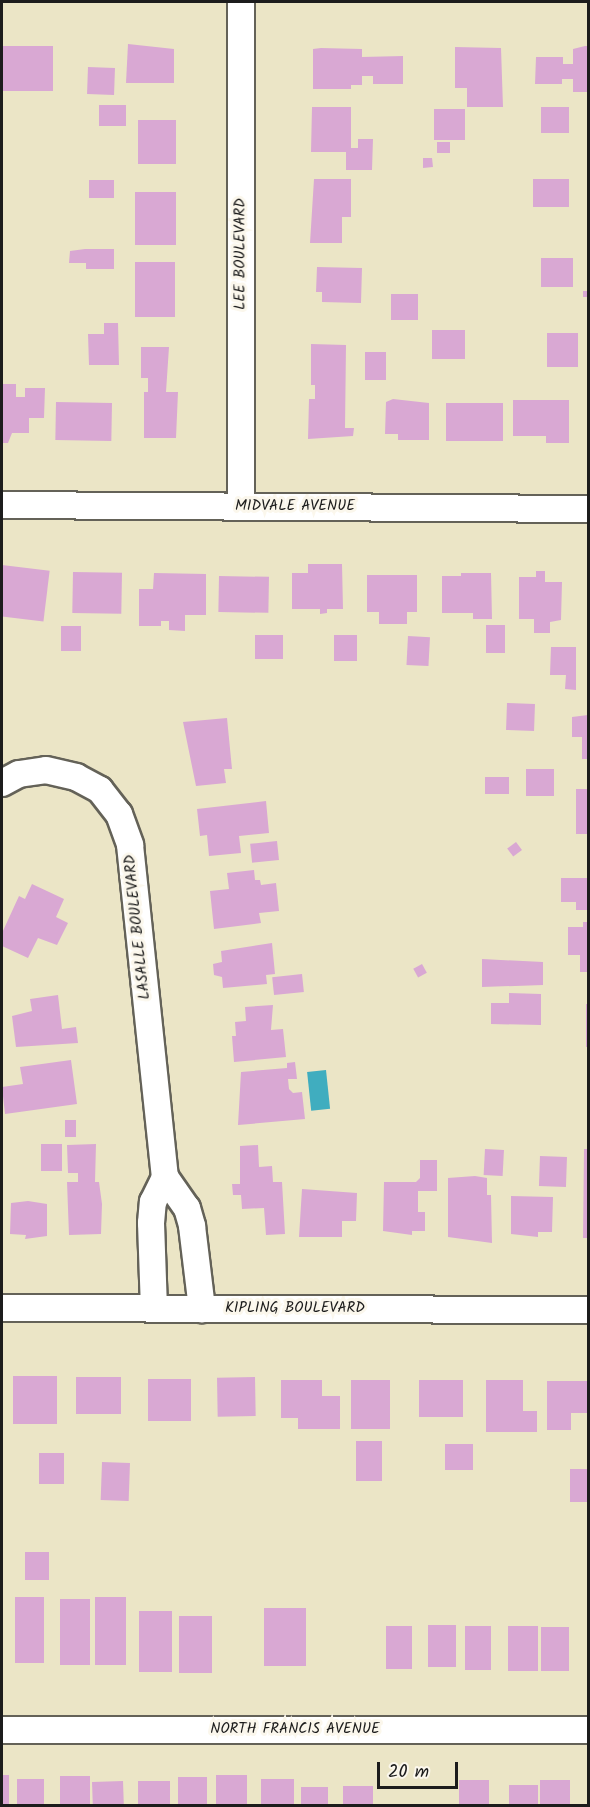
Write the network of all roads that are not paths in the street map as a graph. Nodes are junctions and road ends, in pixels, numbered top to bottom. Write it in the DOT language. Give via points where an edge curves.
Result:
graph roads {
  1 [pos="241,2"];
  2 [pos="2,505"];
  3 [pos="240,506"];
  4 [pos="588,509"];
  5 [pos="2,783"];
  6 [pos="165,1177"];
  7 [pos="2,1308"];
  8 [pos="154,1309"];
  9 [pos="202,1309"];
  10 [pos="588,1310"];
  11 [pos="2,1730"];
  12 [pos="588,1730"];
  1 -- 3 [label="street, LEE BOULEVARD"];
  2 -- 3 [label="street, MIDVALE AVENUE"];
  3 -- 4 [label="street, MIDVALE AVENUE"];
  5 -- 6 [label="street, LASALLE BOULEVARD" via="19,774 46,770 76,777 99,790 119,814 130,845"];
  6 -- 8 [label="street" via="153,1202 151,1223"];
  6 -- 9 [label="street, LASALLE BOULEVARD" via="187,1208"];
  7 -- 8 [label="street, KIPLING BOULEVARD"];
  8 -- 9 [label="street, KIPLING BOULEVARD"];
  9 -- 10 [label="street, KIPLING BOULEVARD"];
  11 -- 12 [label="street, NORTH FRANCIS AVENUE"];
}
